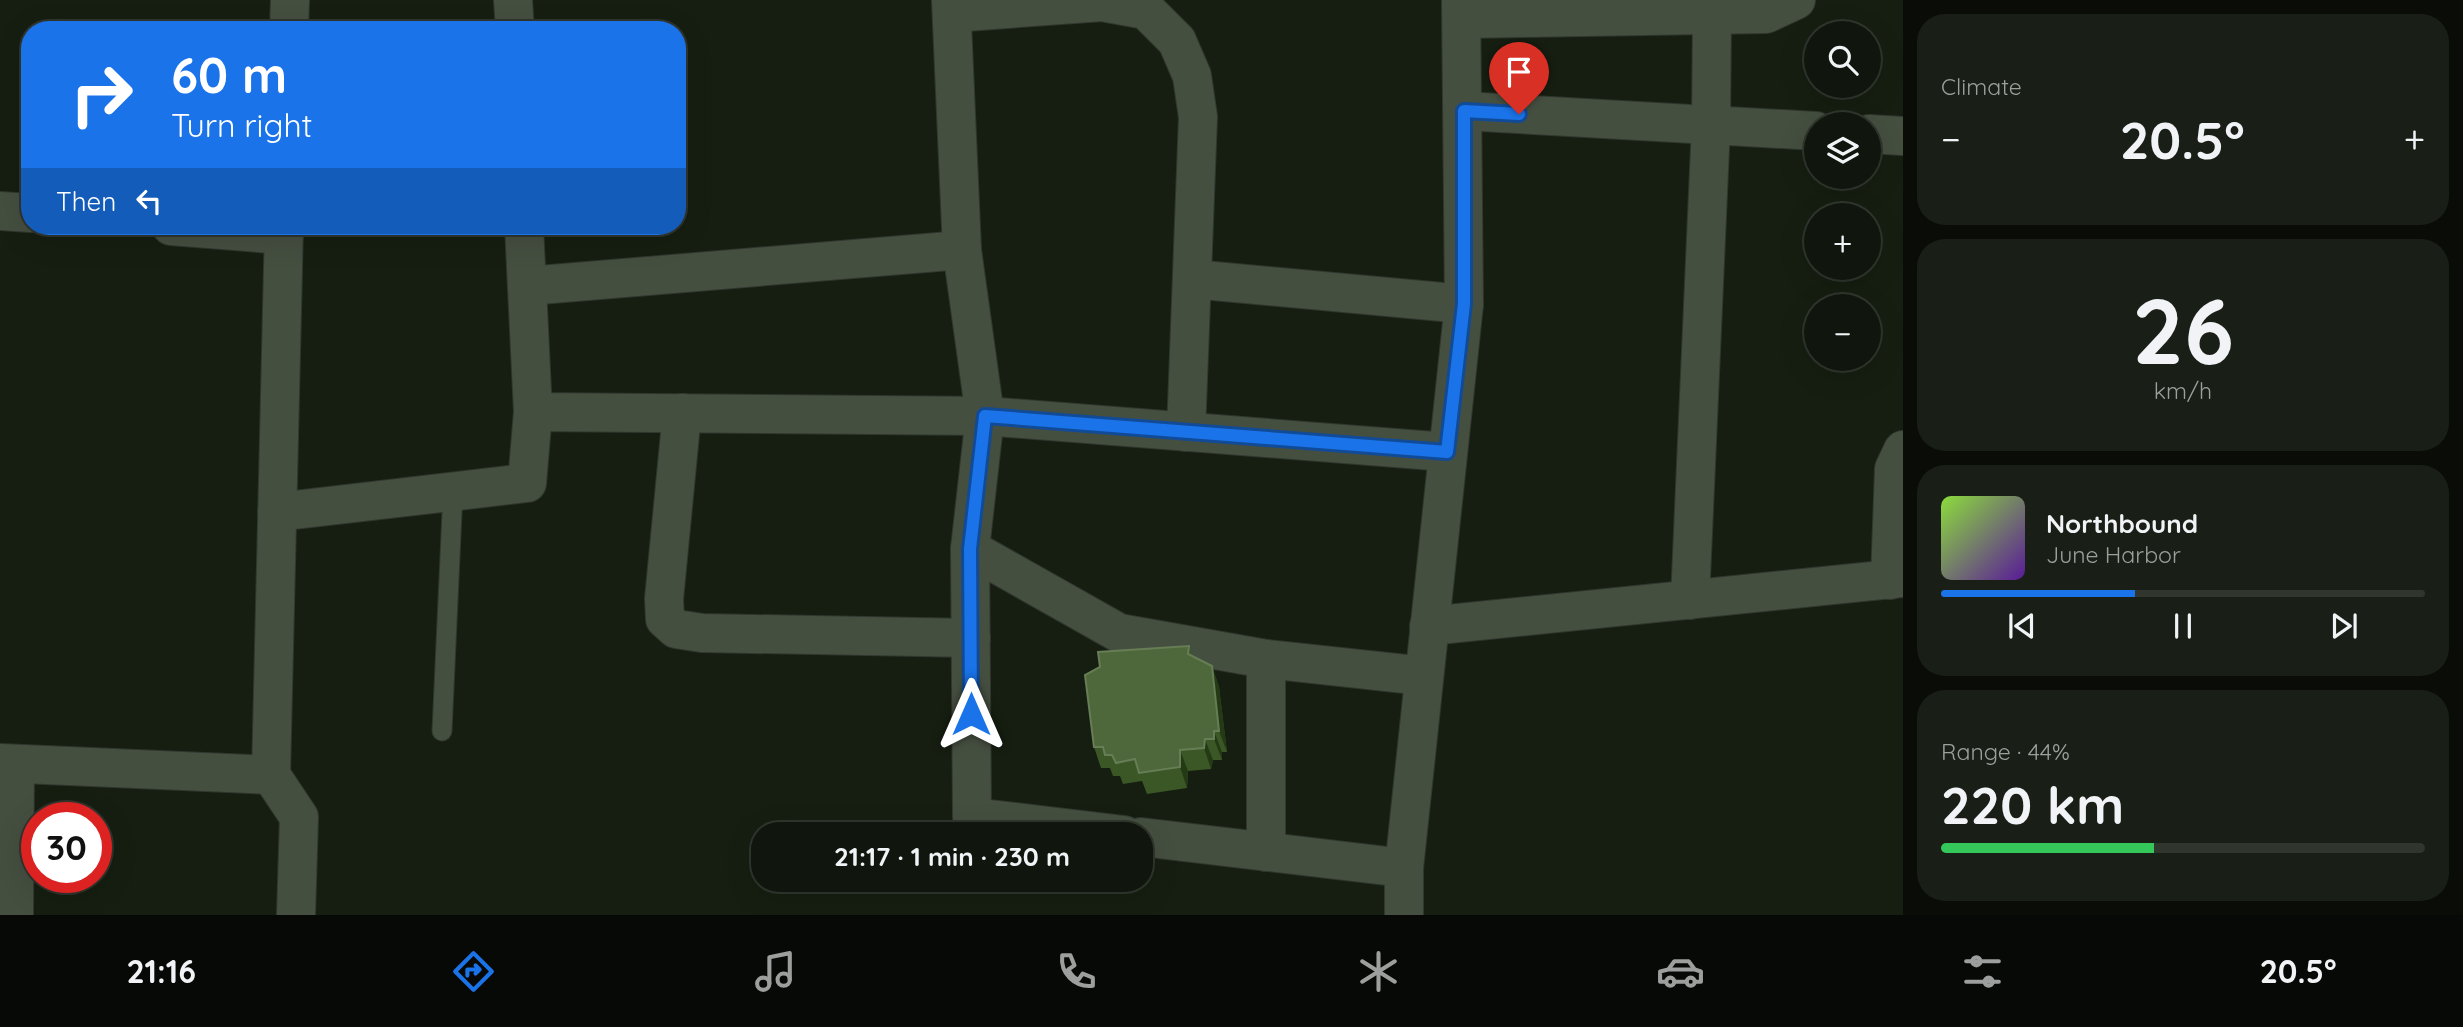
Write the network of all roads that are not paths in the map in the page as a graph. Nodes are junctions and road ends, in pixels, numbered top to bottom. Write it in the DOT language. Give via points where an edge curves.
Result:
graph roads {
  1 [pos="289,0"];
  2 [pos="513,0"];
  3 [pos="1796,0"];
  4 [pos="952,6"];
  5 [pos="1461,10"];
  6 [pos="1712,16"];
  7 [pos="289,21"];
  8 [pos="514,21"];
  9 [pos="1464,111"];
  10 [pos="1711,125"];
  11 [pos="1804,130"];
  12 [pos="1881,135"];
  13 [pos="1903,136"];
  14 [pos="0,211"];
  15 [pos="21,213"];
  16 [pos="284,235"];
  17 [pos="524,235"];
  18 [pos="962,250"];
  19 [pos="1192,279"];
  20 [pos="527,286"];
  21 [pos="1464,304"];
  22 [pos="533,412"];
  23 [pos="682,413"];
  24 [pos="985,416"];
  25 [pos="1186,432"];
  26 [pos="1903,450"];
  27 [pos="1447,452"];
  28 [pos="453,492"];
  29 [pos="277,512"];
  30 [pos="970,549"];
  31 [pos="1897,579"];
  32 [pos="1690,600"];
  33 [pos="1429,626"];
  34 [pos="971,638"];
  35 [pos="1266,659"];
  36 [pos="1423,676"];
  37 [pos="442,731"];
  38 [pos="8,764"];
  39 [pos="271,775"];
  40 [pos="1014,822"];
  41 [pos="1153,838"];
  42 [pos="1266,852"];
  43 [pos="1404,868"];
  44 [pos="13,915"];
  45 [pos="296,915"];
  46 [pos="1404,915"];
  47 [pos="1413,915"];
  1 -- 7 [label="street"];
  2 -- 8 [label="street"];
  3 -- 6 [label="street" via="1766,14"];
  4 -- 18 [label="street"];
  4 -- 19 [label="street" via="1102,2 1146,10 1177,41 1192,76 1198,117"];
  5 -- 6 [label="street"];
  5 -- 9 [label="street"];
  6 -- 10 [label="street"];
  9 -- 10 [label="street"];
  9 -- 21 [label="street"];
  10 -- 11 [label="street"];
  10 -- 32 [label="street"];
  12 -- 13 [label="street"];
  14 -- 15 [label="street"];
  16 -- 29 [label="street"];
  17 -- 20 [label="street"];
  18 -- 20 [label="street"];
  18 -- 24 [label="street"];
  19 -- 21 [label="street"];
  19 -- 25 [label="street"];
  20 -- 22 [label="street"];
  21 -- 27 [label="street"];
  22 -- 23 [label="street"];
  22 -- 28 [label="street" via="527,483"];
  23 -- 24 [label="street"];
  23 -- 34 [label="street" via="664,599 664,619 676,629"];
  24 -- 25 [label="street"];
  24 -- 30 [label="street"];
  25 -- 27 [label="street"];
  26 -- 31 [label="street" via="1894,469"];
  27 -- 33 [label="street"];
  28 -- 29 [label="street"];
  28 -- 37 [label="lane"];
  29 -- 39 [label="street"];
  30 -- 34 [label="street"];
  30 -- 35 [label="street" via="1119,633"];
  31 -- 32 [label="street"];
  32 -- 33 [label="street"];
  33 -- 36 [label="street"];
  34 -- 40 [label="street" via="972,817"];
  35 -- 36 [label="street"];
  35 -- 42 [label="street"];
  36 -- 43 [label="street"];
  38 -- 39 [label="street"];
  38 -- 44 [label="street"];
  39 -- 45 [label="street" via="299,817"];
  41 -- 42 [label="street"];
  42 -- 43 [label="street"];
  43 -- 46 [label="street"];
  46 -- 47 [label="street"];
}
